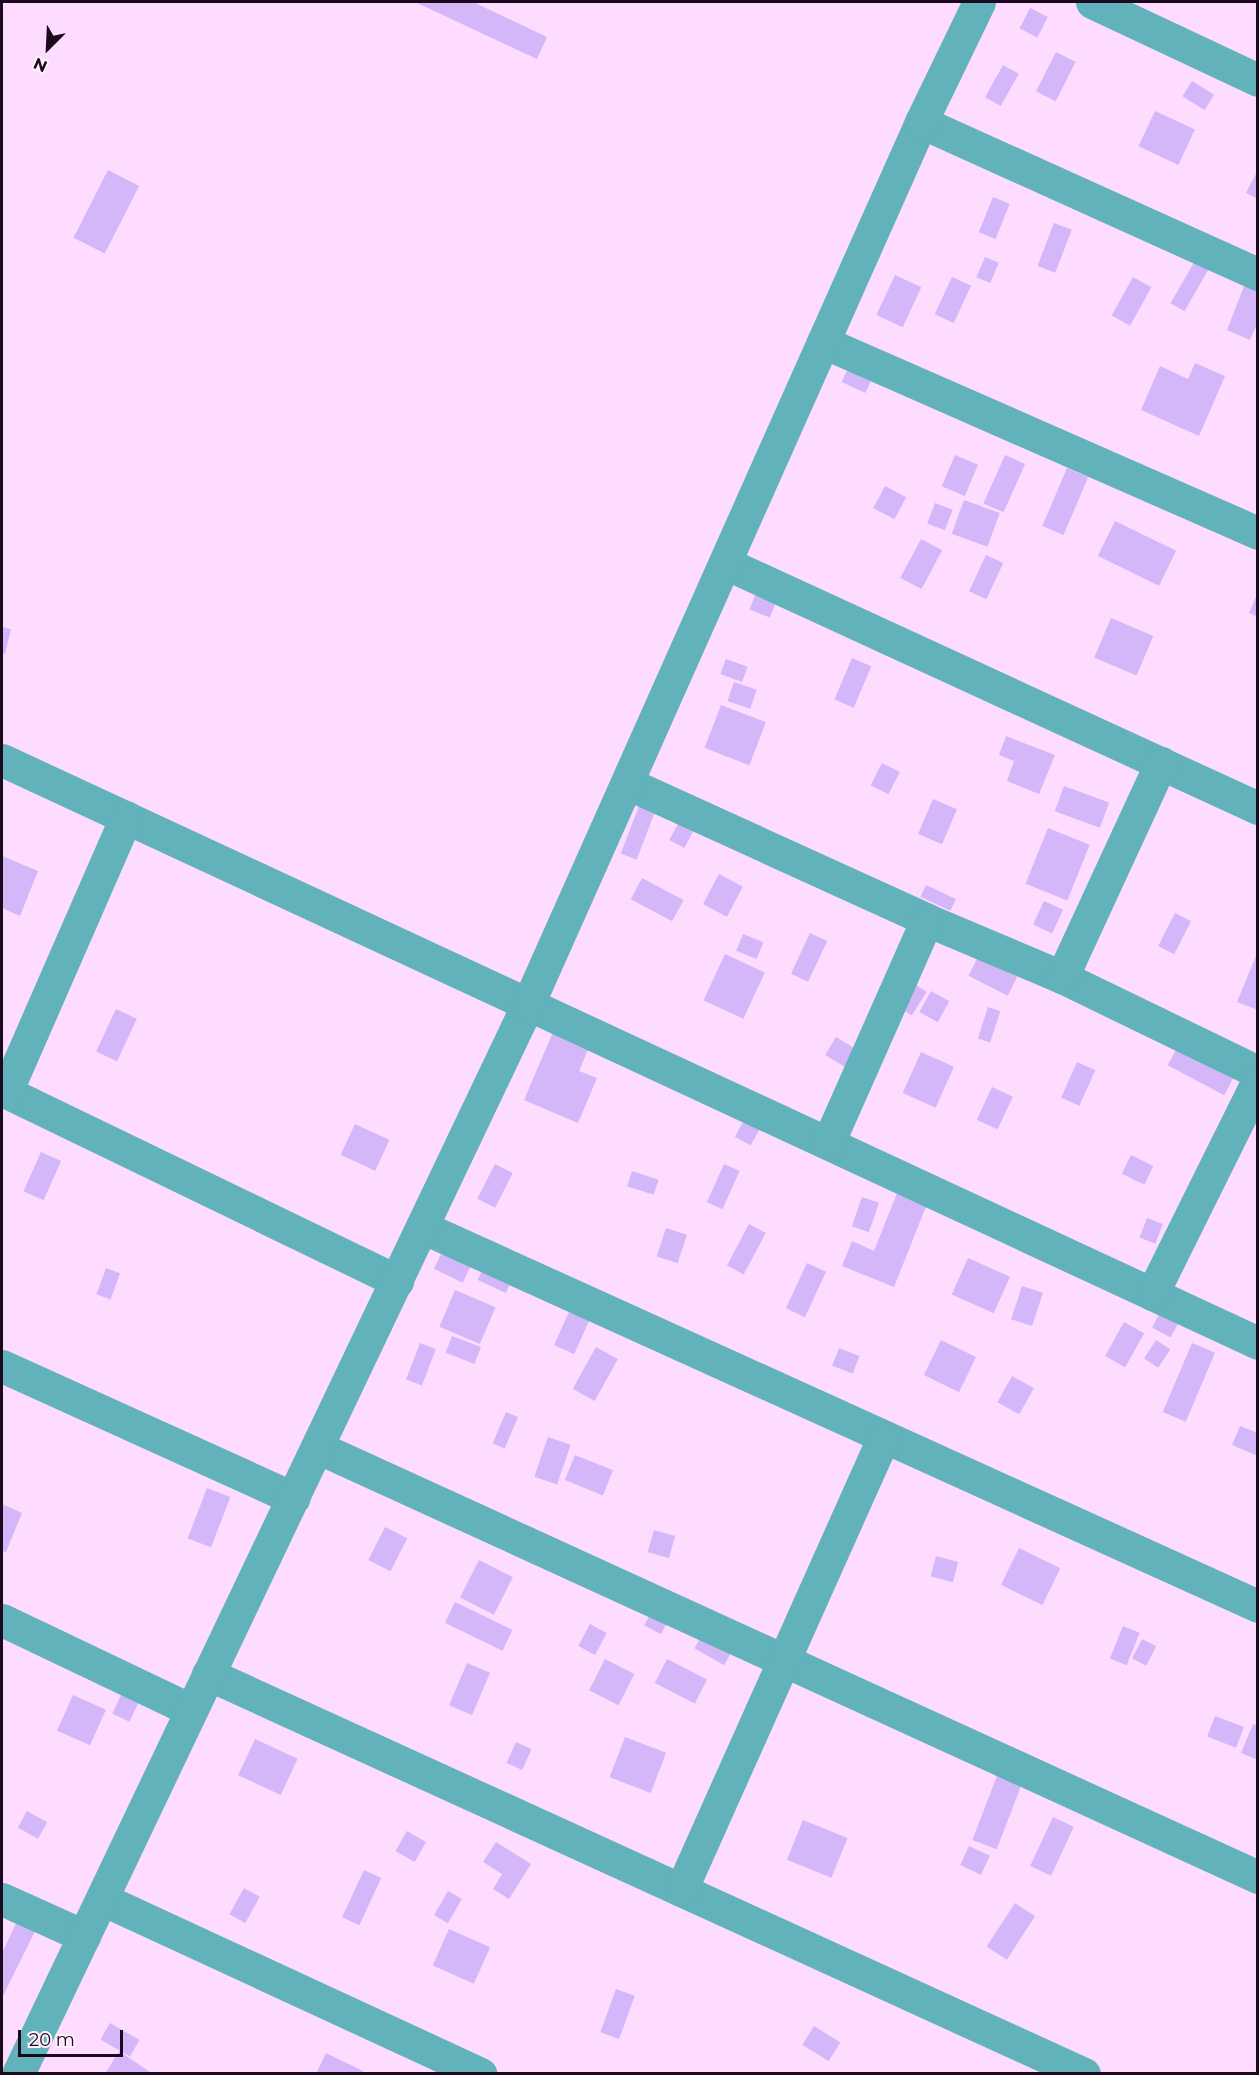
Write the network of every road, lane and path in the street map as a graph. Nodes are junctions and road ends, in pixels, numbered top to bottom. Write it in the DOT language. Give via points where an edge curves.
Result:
graph roads {
  1 [pos="979,2"];
  2 [pos="1092,2"];
  3 [pos="1257,80"];
  4 [pos="921,122"];
  5 [pos="1257,273"];
  6 [pos="824,342"];
  7 [pos="1257,533"];
  8 [pos="725,563"];
  9 [pos="2,760"];
  10 [pos="1161,763"];
  11 [pos="627,783"];
  12 [pos="1257,808"];
  13 [pos="126,818"];
  14 [pos="927,920"];
  15 [pos="1062,977"];
  16 [pos="528,1004"];
  17 [pos="1257,1072"];
  18 [pos="1257,1080"];
  19 [pos="4,1091"];
  20 [pos="828,1143"];
  21 [pos="422,1227"];
  22 [pos="397,1281"];
  23 [pos="1152,1294"];
  24 [pos="1257,1343"];
  25 [pos="2,1366"];
  26 [pos="883,1438"];
  27 [pos="317,1447"];
  28 [pos="293,1498"];
  29 [pos="1257,1606"];
  30 [pos="2,1620"];
  31 [pos="784,1660"];
  32 [pos="208,1674"];
  33 [pos="191,1710"];
  34 [pos="1257,1877"];
  35 [pos="681,1890"];
  36 [pos="2,1899"];
  37 [pos="102,1899"];
  38 [pos="84,1936"];
  39 [pos="1070,2071"];
  40 [pos="18,2073"];
  41 [pos="481,2073"];
  1 -- 4 [label="street"];
  2 -- 3 [label="street"];
  4 -- 5 [label="street"];
  4 -- 6 [label="street"];
  6 -- 7 [label="street"];
  6 -- 8 [label="street"];
  8 -- 10 [label="street"];
  8 -- 11 [label="street"];
  9 -- 13 [label="street"];
  10 -- 12 [label="street"];
  10 -- 15 [label="street"];
  11 -- 14 [label="street"];
  11 -- 16 [label="street"];
  13 -- 16 [label="street"];
  13 -- 19 [label="street"];
  14 -- 15 [label="street"];
  14 -- 20 [label="street"];
  15 -- 17 [label="street"];
  16 -- 20 [label="street"];
  16 -- 21 [label="street"];
  18 -- 23 [label="street"];
  19 -- 22 [label="street"];
  20 -- 23 [label="street"];
  21 -- 22 [label="street"];
  21 -- 26 [label="street"];
  22 -- 27 [label="street"];
  23 -- 24 [label="street"];
  25 -- 28 [label="street"];
  26 -- 29 [label="street"];
  26 -- 31 [label="street"];
  27 -- 28 [label="street"];
  27 -- 31 [label="street"];
  28 -- 32 [label="street"];
  30 -- 33 [label="street"];
  31 -- 34 [label="street"];
  31 -- 35 [label="street"];
  32 -- 33 [label="street"];
  32 -- 35 [label="street"];
  33 -- 37 [label="street"];
  35 -- 39 [label="street"];
  36 -- 38 [label="street"];
  37 -- 38 [label="street"];
  37 -- 41 [label="street"];
  38 -- 40 [label="street"];
}
